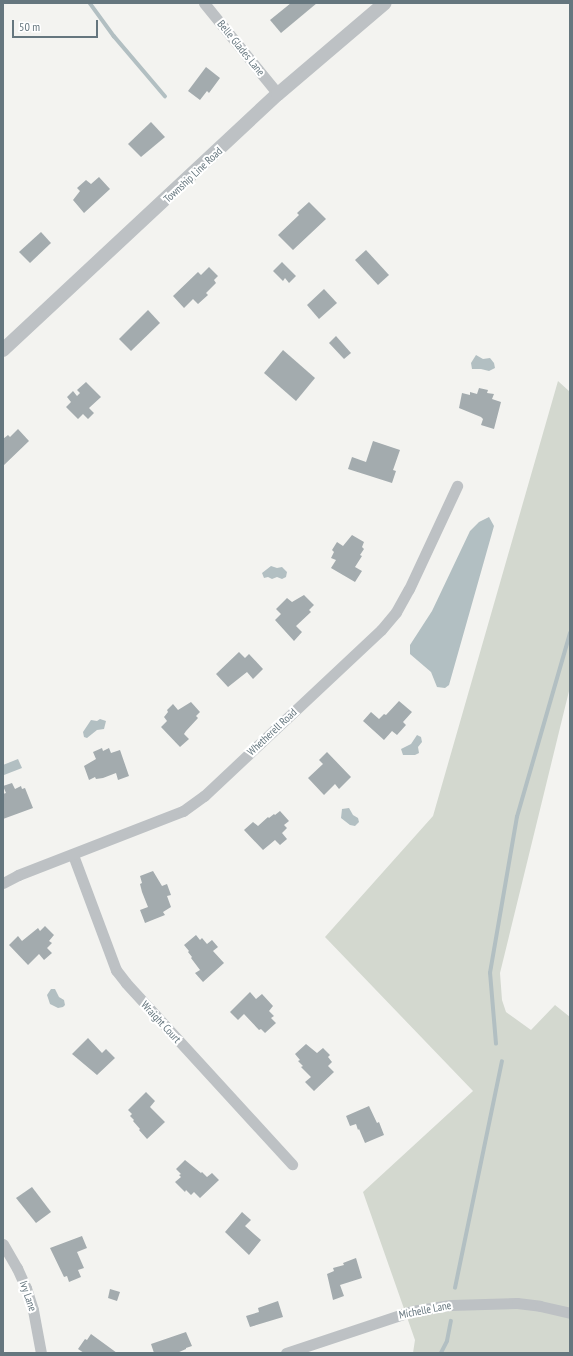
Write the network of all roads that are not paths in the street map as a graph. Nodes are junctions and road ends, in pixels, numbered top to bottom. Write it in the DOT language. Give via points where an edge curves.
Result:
graph roads {
  1 [pos="204,3"];
  2 [pos="385,3"];
  3 [pos="278,94"];
  4 [pos="3,350"];
  5 [pos="457,486"];
  6 [pos="73,855"];
  7 [pos="3,883"];
  8 [pos="292,1164"];
  9 [pos="3,1244"];
  10 [pos="570,1313"];
  11 [pos="41,1353"];
  12 [pos="286,1353"];
  1 -- 3 [label="street, Belle Glades Lane"];
  2 -- 3 [label="street, Township Line Road"];
  3 -- 4 [label="street, Township Line Road"];
  5 -- 6 [label="street, Whetherell Road" via="410,589 381,630 204,796 183,811"];
  6 -- 7 [label="street, Whetherell Road"];
  6 -- 8 [label="street, Wraight Court" via="116,970"];
  9 -- 11 [label="street, Ivy Lane" via="26,1288 34,1310"];
  10 -- 12 [label="street, Michelle Lane" via="517,1303 451,1304 412,1311"];
}
